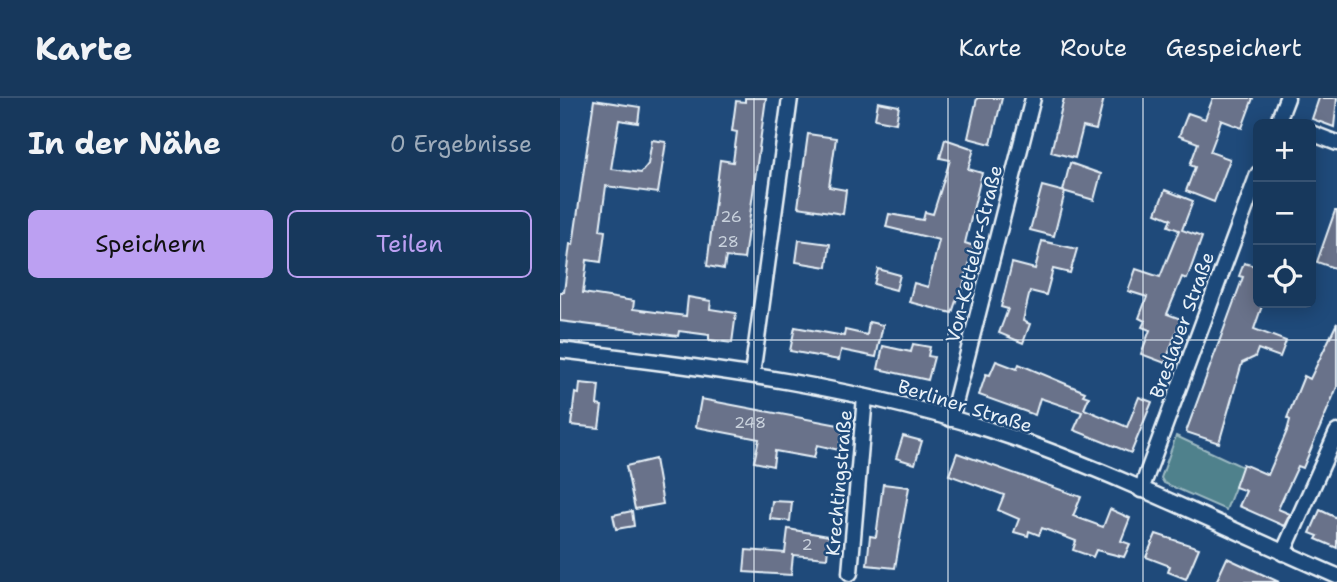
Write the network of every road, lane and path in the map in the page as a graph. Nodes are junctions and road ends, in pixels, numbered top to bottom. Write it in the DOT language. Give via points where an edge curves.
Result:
graph roads {
  1 [pos="790,98"];
  2 [pos="1033,98"];
  3 [pos="1287,98"];
  4 [pos="1282,119"];
  5 [pos="1316,135"];
  6 [pos="1337,144"];
  7 [pos="1255,182"];
  8 [pos="560,350"];
  9 [pos="752,375"];
  10 [pos="866,397"];
  11 [pos="951,419"];
  12 [pos="1337,432"];
  13 [pos="1141,490"];
  14 [pos="1283,553"];
  15 [pos="850,573"];
  16 [pos="1337,576"];
  1 -- 9 [label="street"];
  2 -- 11 [label="street, Von-Ketteler-Straße"];
  3 -- 4 [label="street"];
  5 -- 6 [label="street"];
  7 -- 13 [label="street, Breslauer Straße"];
  8 -- 9 [label="street, Berliner Straße"];
  9 -- 10 [label="street, Berliner Straße"];
  10 -- 11 [label="street, Berliner Straße"];
  10 -- 15 [label="street, Krechtingstraße"];
  11 -- 13 [label="street, Berliner Straße" via="1032,445"];
  12 -- 14 [label="street"];
  13 -- 14 [label="street, Berliner Straße"];
  14 -- 16 [label="street, Berliner Straße"];
}
